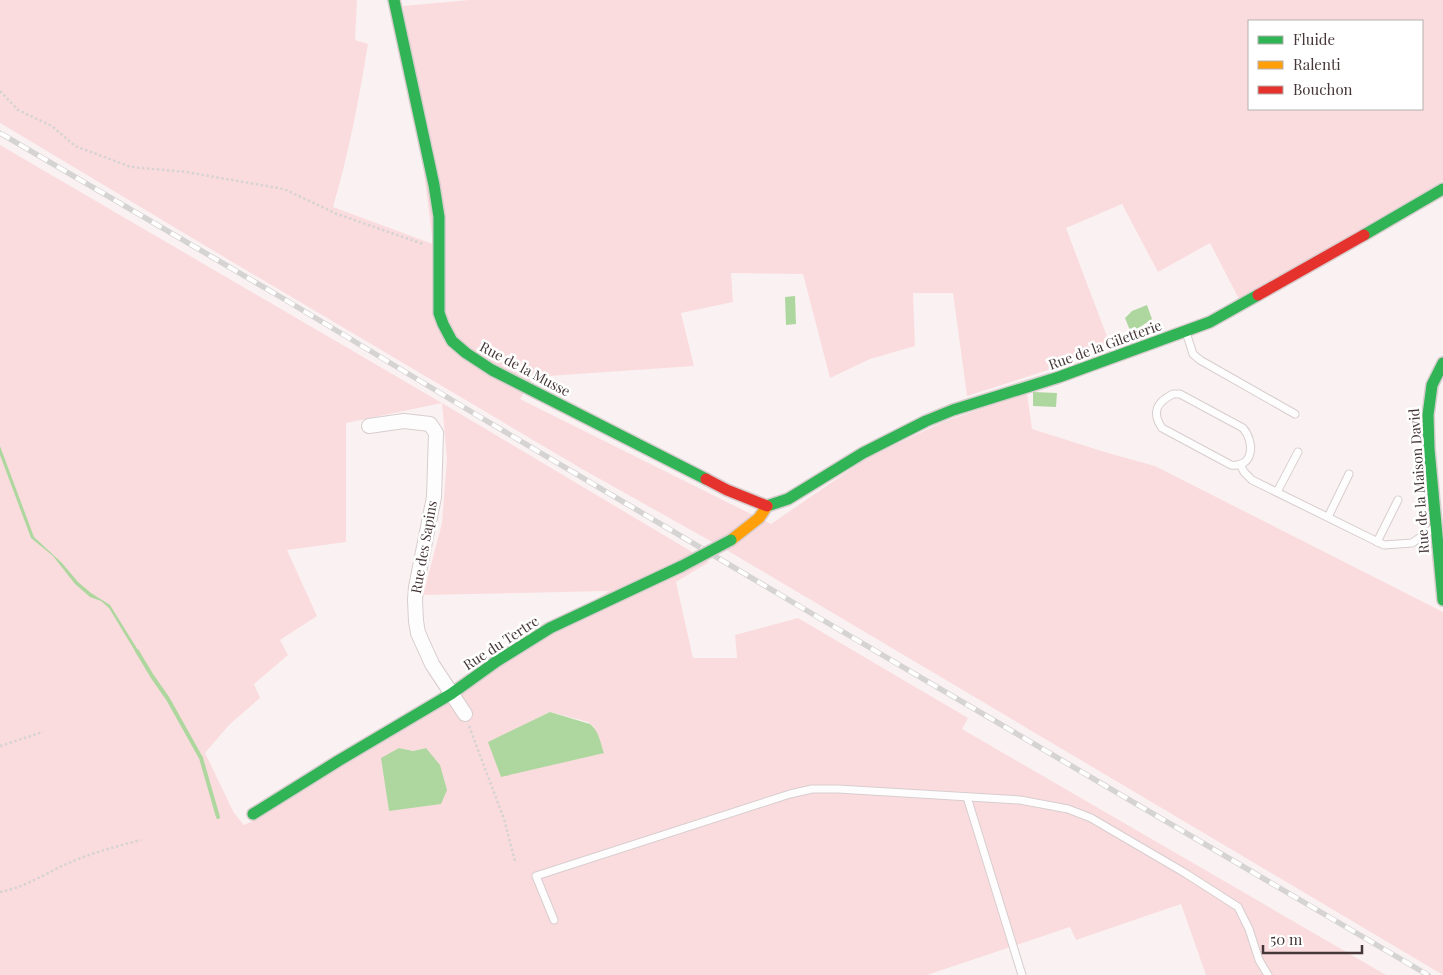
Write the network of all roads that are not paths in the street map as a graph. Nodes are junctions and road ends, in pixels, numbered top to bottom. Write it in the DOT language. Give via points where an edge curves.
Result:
graph roads {
  1 [pos="394,0"];
  2 [pos="1443,189"];
  3 [pos="1186,331"];
  4 [pos="1443,363"];
  5 [pos="1294,414"];
  6 [pos="369,426"];
  7 [pos="1298,452"];
  8 [pos="1240,464"];
  9 [pos="1349,474"];
  10 [pos="1277,492"];
  11 [pos="1398,500"];
  12 [pos="1439,505"];
  13 [pos="767,506"];
  14 [pos="1328,517"];
  15 [pos="1436,526"];
  16 [pos="1378,542"];
  17 [pos="1443,600"];
  18 [pos="451,694"];
  19 [pos="464,714"];
  20 [pos="967,797"];
  21 [pos="253,814"];
  22 [pos="554,920"];
  23 [pos="1022,975"];
  24 [pos="1268,975"];
  1 -- 13 [label="street, Rue de la Musse" via="434,185 439,217 439,313 449,338 457,347 500,375 727,490"];
  2 -- 3 [label="street, Rue de la Giletterie" via="1250,300"];
  3 -- 5 [label="lane" via="1193,354 1200,360"];
  3 -- 13 [label="street, Rue de la Giletterie" via="926,421 863,453 788,498"];
  4 -- 12 [label="street, Rue de la Maison David" via="1432,385 1428,415"];
  6 -- 18 [label="street, Rue des Sapins" via="404,421 430,424 436,433 434,497 416,587 415,610 418,633"];
  7 -- 10 [label="lane"];
  8 -- 8 [label="lane" via="1249,457 1252,448 1243,428 1180,394 1164,398 1159,404 1156,413 1162,428 1231,465"];
  8 -- 10 [label="lane" via="1252,480"];
  9 -- 14 [label="lane"];
  10 -- 14 [label="lane"];
  11 -- 16 [label="lane"];
  12 -- 15 [label="street, Rue de la Maison David"];
  13 -- 18 [label="street, Rue du Tertre, bridge" via="759,518 731,540 550,628"];
  14 -- 16 [label="lane"];
  15 -- 16 [label="lane" via="1412,543 1384,545"];
  15 -- 17 [label="street, Rue de la Maison David"];
  18 -- 19 [label="street, Rue des Sapins"];
  18 -- 21 [label="street, Rue du Tertre"];
  20 -- 22 [label="lane" via="812,789 790,794 536,876"];
  20 -- 23 [label="lane"];
  20 -- 24 [label="lane" via="1020,800 1068,808 1185,873 1238,907"];
}
